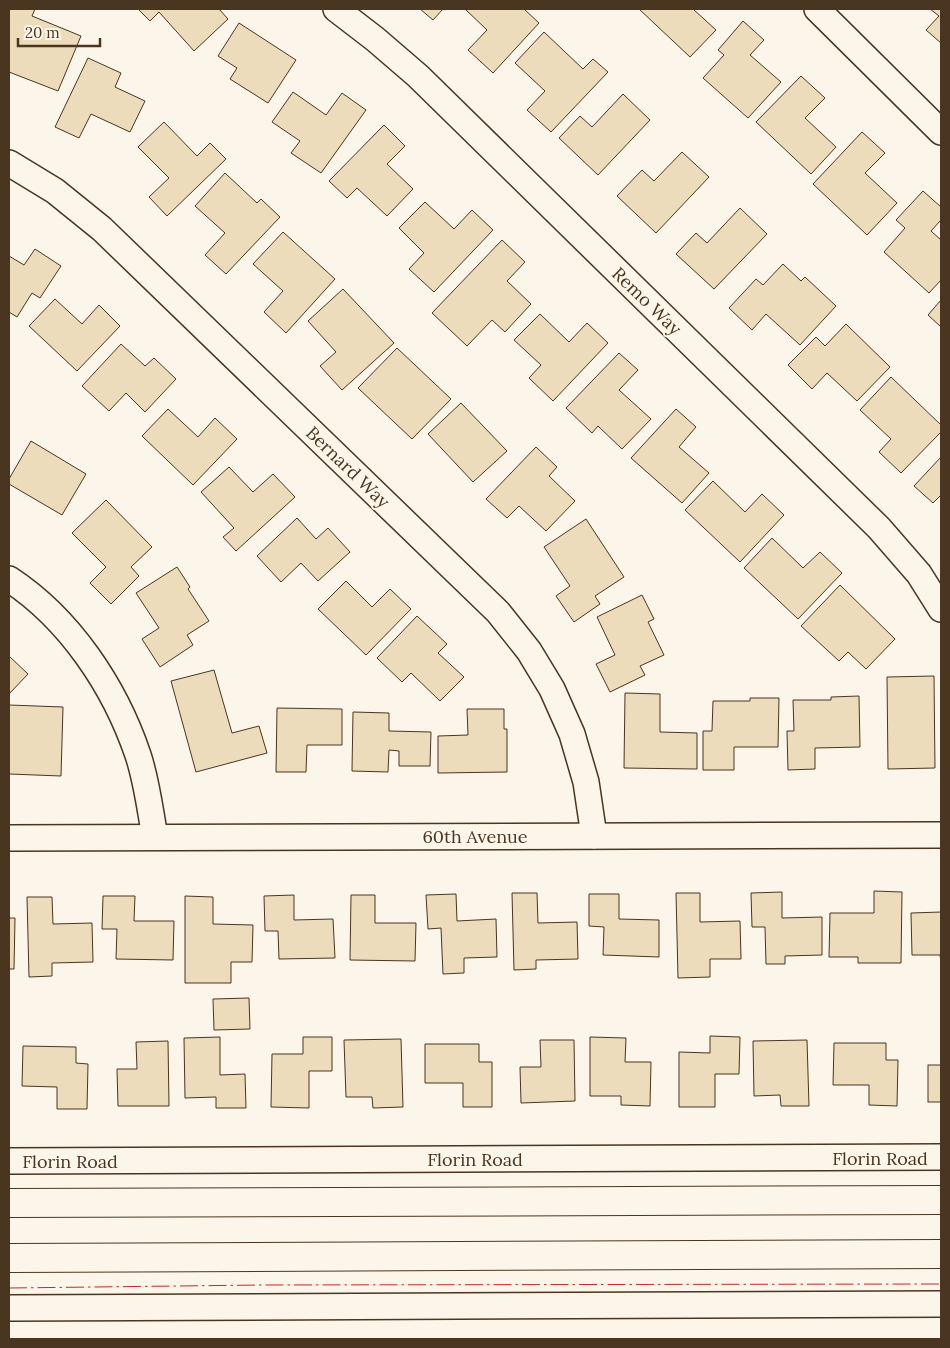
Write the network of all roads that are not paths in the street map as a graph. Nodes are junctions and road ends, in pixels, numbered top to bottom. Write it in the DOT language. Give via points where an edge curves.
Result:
graph roads {
  1 [pos="336,9"];
  2 [pos="817,9"];
  3 [pos="941,132"];
  4 [pos="9,163"];
  5 [pos="9,579"];
  6 [pos="941,609"];
  7 [pos="941,835"];
  8 [pos="594,836"];
  9 [pos="9,838"];
  10 [pos="155,838"];
  11 [pos="941,1157"];
  12 [pos="9,1161"];
  13 [pos="941,1200"];
  14 [pos="9,1203"];
  15 [pos="941,1254"];
  16 [pos="9,1258"];
  17 [pos="941,1304"];
  18 [pos="9,1308"];
  1 -- 6 [label="street, Remo Way" via="418,76 879,528 919,574"];
  2 -- 3 [label="street"];
  4 -- 8 [label="street, Bernard Way" via="55,191 102,229 498,612 530,651 568,725 586,782"];
  5 -- 10 [label="street" via="55,618 90,659 117,706 138,756"];
  7 -- 8 [label="street, 60th Avenue"];
  8 -- 10 [label="street, 60th Avenue"];
  9 -- 10 [label="street, 60th Avenue"];
  11 -- 12 [label="street, Florin Road"];
  13 -- 14 [label="main road"];
  15 -- 16 [label="main road"];
  17 -- 18 [label="street"];
}
